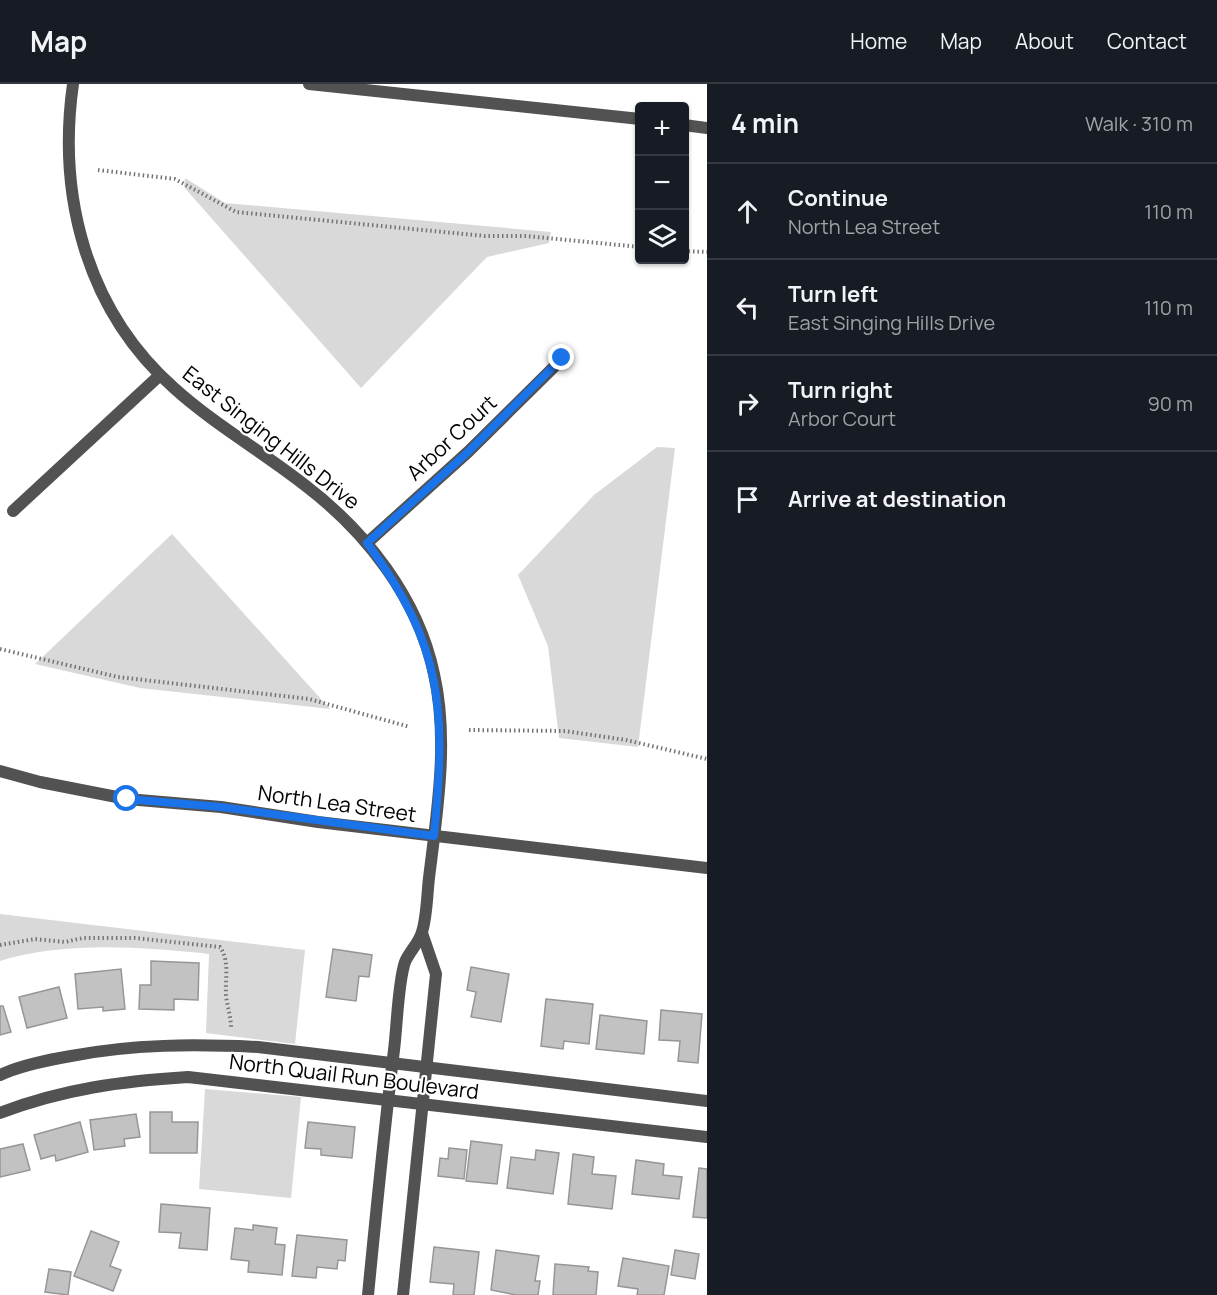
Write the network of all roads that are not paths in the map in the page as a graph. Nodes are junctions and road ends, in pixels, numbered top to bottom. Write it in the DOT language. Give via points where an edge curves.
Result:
graph roads {
  1 [pos="73,84"];
  2 [pos="309,84"];
  3 [pos="635,119"];
  4 [pos="689,126"];
  5 [pos="707,128"];
  6 [pos="562,358"];
  7 [pos="160,375"];
  8 [pos="14,512"];
  9 [pos="367,543"];
  10 [pos="0,771"];
  11 [pos="434,836"];
  12 [pos="707,868"];
  13 [pos="422,933"];
  14 [pos="393,1063"];
  15 [pos="428,1067"];
  16 [pos="0,1075"];
  17 [pos="387,1100"];
  18 [pos="707,1101"];
  19 [pos="424,1104"];
  20 [pos="0,1113"];
  21 [pos="707,1137"];
  22 [pos="368,1295"];
  23 [pos="404,1295"];
  1 -- 7 [label="street, East Singing Hills Drive" via="67,158 75,220 87,258 111,309"];
  2 -- 3 [label="street"];
  4 -- 5 [label="street"];
  6 -- 9 [label="street, Arbor Court" via="468,452"];
  7 -- 8 [label="street"];
  7 -- 9 [label="street, East Singing Hills Drive" via="203,413 304,484"];
  9 -- 11 [label="street, East Singing Hills Drive" via="398,586 420,629 434,674 440,717 440,771"];
  10 -- 11 [label="street, North Lea Street" via="127,799 221,807"];
  11 -- 12 [label="street, North Lea Street"];
  11 -- 13 [label="street, East Singing Hills Drive"];
  13 -- 14 [label="street, East Singing Hills Drive" via="405,963"];
  13 -- 15 [label="street, East Singing Hills Drive" via="436,974"];
  14 -- 15 [label="street, North Quail Run Boulevard"];
  14 -- 16 [label="street, North Quail Run Boulevard" via="258,1047 157,1045 53,1059"];
  14 -- 17 [label="street, East Singing Hills Drive"];
  15 -- 18 [label="street, North Quail Run Boulevard"];
  15 -- 19 [label="street, East Singing Hills Drive"];
  17 -- 19 [label="street, North Quail Run Boulevard"];
  17 -- 20 [label="street, North Quail Run Boulevard" via="188,1077 129,1080 76,1089"];
  17 -- 22 [label="street, East Singing Hills Drive"];
  19 -- 21 [label="street, North Quail Run Boulevard"];
  19 -- 23 [label="street, East Singing Hills Drive"];
}
